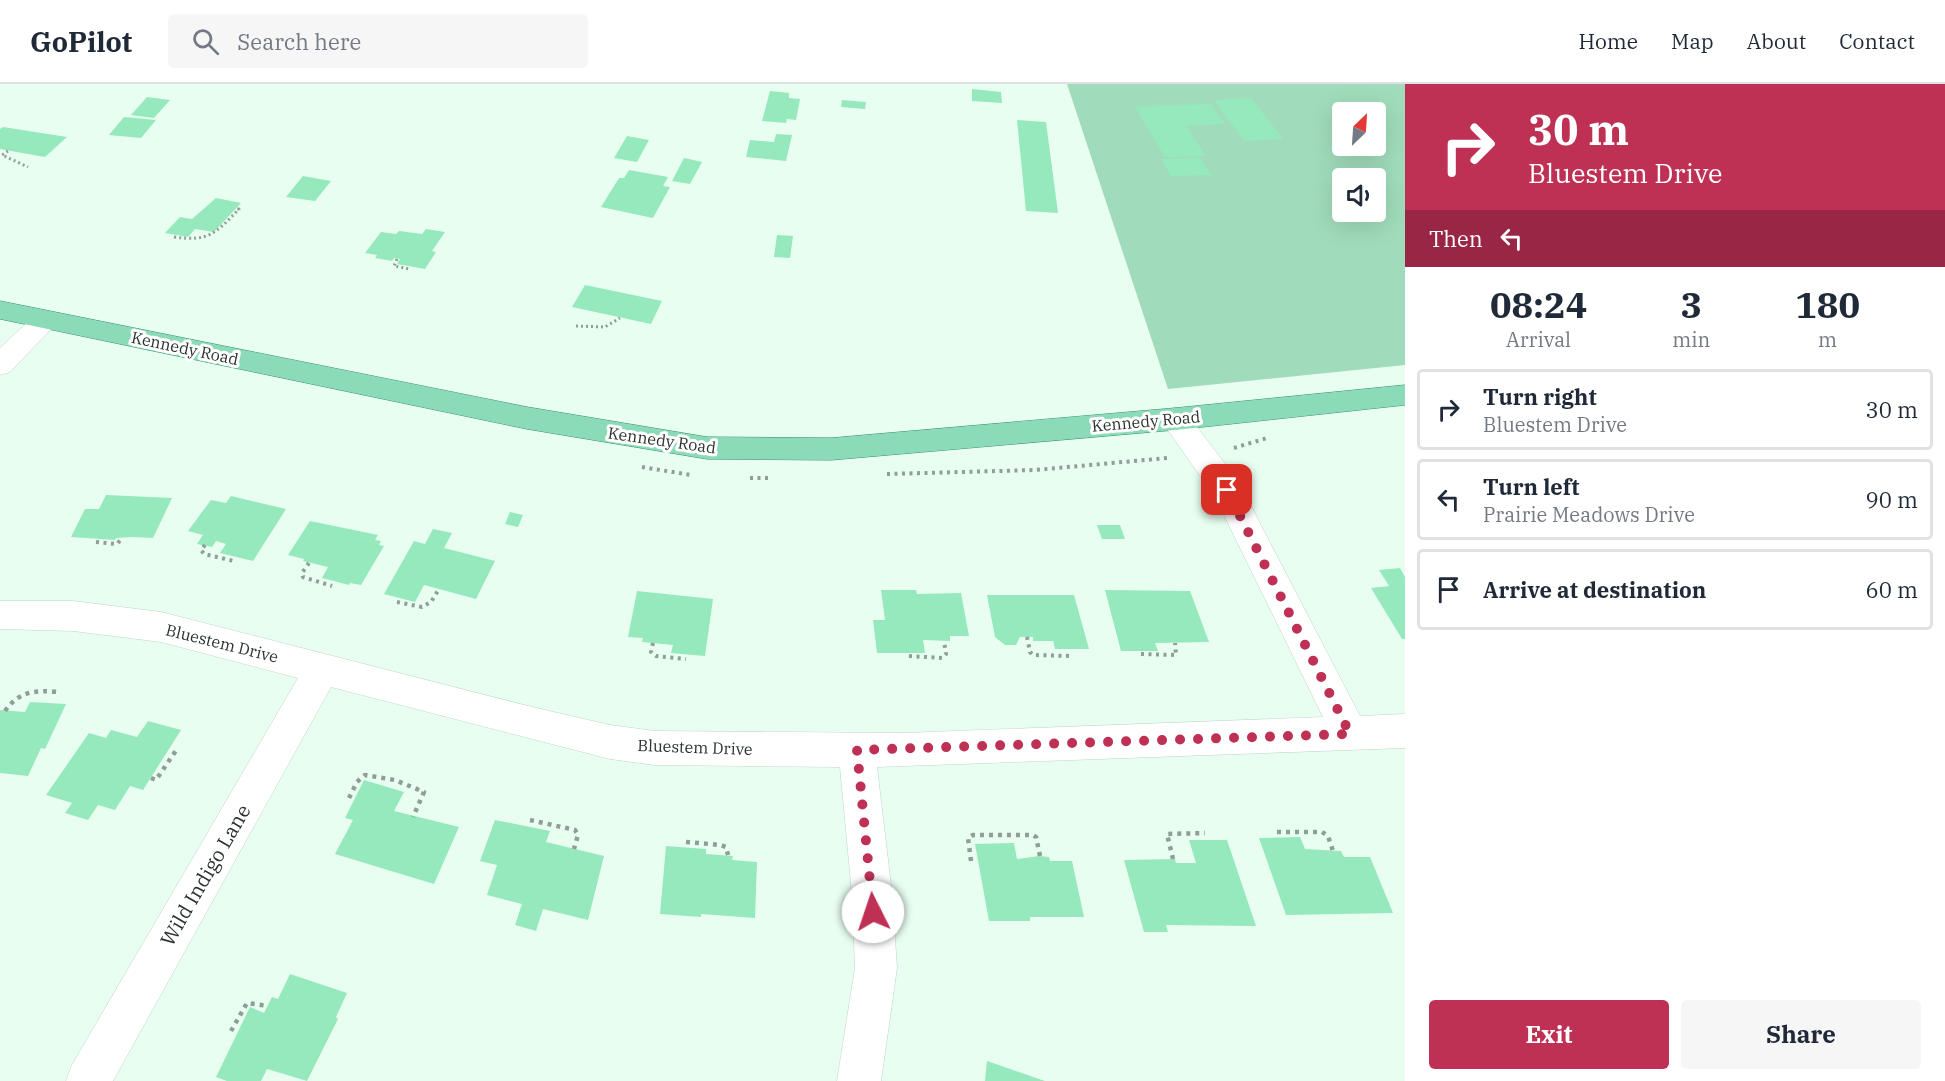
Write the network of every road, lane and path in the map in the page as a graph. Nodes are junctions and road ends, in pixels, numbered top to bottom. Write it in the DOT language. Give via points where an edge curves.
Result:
graph roads {
  1 [pos="8,151"];
  2 [pos="28,167"];
  3 [pos="235,209"];
  4 [pos="174,237"];
  5 [pos="397,259"];
  6 [pos="410,269"];
  7 [pos="0,310"];
  8 [pos="620,318"];
  9 [pos="45,320"];
  10 [pos="576,326"];
  11 [pos="0,365"];
  12 [pos="1405,394"];
  13 [pos="1175,419"];
  14 [pos="122,538"];
  15 [pos="96,542"];
  16 [pos="205,545"];
  17 [pos="234,561"];
  18 [pos="309,563"];
  19 [pos="332,586"];
  20 [pos="439,589"];
  21 [pos="397,602"];
  22 [pos="0,615"];
  23 [pos="1027,637"];
  24 [pos="944,641"];
  25 [pos="653,643"];
  26 [pos="1175,643"];
  27 [pos="1141,654"];
  28 [pos="909,656"];
  29 [pos="1073,656"];
  30 [pos="686,658"];
  31 [pos="322,668"];
  32 [pos="58,692"];
  33 [pos="5,711"];
  34 [pos="1405,731"];
  35 [pos="1350,734"];
  36 [pos="177,749"];
  37 [pos="857,750"];
  38 [pos="151,778"];
  39 [pos="349,798"];
  40 [pos="413,817"];
  41 [pos="530,820"];
  42 [pos="1277,831"];
  43 [pos="1205,833"];
  44 [pos="686,842"];
  45 [pos="574,849"];
  46 [pos="1333,851"];
  47 [pos="728,855"];
  48 [pos="1040,856"];
  49 [pos="1173,859"];
  50 [pos="970,861"];
  51 [pos="268,1006"];
  52 [pos="231,1031"];
  53 [pos="88,1081"];
  54 [pos="859,1081"];
  1 -- 2 [label="path" via="2,155"];
  3 -- 4 [label="path" via="211,237"];
  5 -- 6 [label="path" via="394,266"];
  7 -- 9 [label="main road, Kennedy Road"];
  8 -- 10 [label="path" via="607,327"];
  9 -- 11 [label="street"];
  9 -- 13 [label="main road, Kennedy Road" via="527,418 707,448 831,449"];
  12 -- 13 [label="main road, Kennedy Road"];
  13 -- 35 [label="street" via="1227,490"];
  14 -- 15 [label="path" via="117,544"];
  16 -- 17 [label="path" via="201,550 204,554"];
  18 -- 19 [label="path" via="303,577"];
  20 -- 21 [label="path" via="426,607"];
  22 -- 31 [label="street, Bluestem Drive" via="73,616 161,627"];
  23 -- 29 [label="path" via="1030,652 1035,656"];
  24 -- 28 [label="path" via="946,654 942,658"];
  25 -- 30 [label="path" via="651,652 656,656"];
  26 -- 27 [label="path" via="1176,655"];
  31 -- 37 [label="street, Bluestem Drive" via="610,742 675,749"];
  31 -- 53 [label="street, Wild Indigo Lane"];
  32 -- 33 [label="path" via="22,692"];
  34 -- 35 [label="street, Bluestem Drive"];
  35 -- 37 [label="street, Bluestem Drive"];
  36 -- 38 [label="path" via="156,780"];
  37 -- 54 [label="street" via="876,968"];
  39 -- 40 [label="path" via="362,777 370,774 407,784 424,792"];
  41 -- 45 [label="path" via="575,830 578,835"];
  42 -- 46 [label="path" via="1322,832 1328,836"];
  43 -- 49 [label="path" via="1167,834"];
  44 -- 47 [label="path" via="722,845"];
  48 -- 50 [label="path" via="1033,835 973,836 968,838"];
  51 -- 52 [label="path" via="248,1003"];
}
